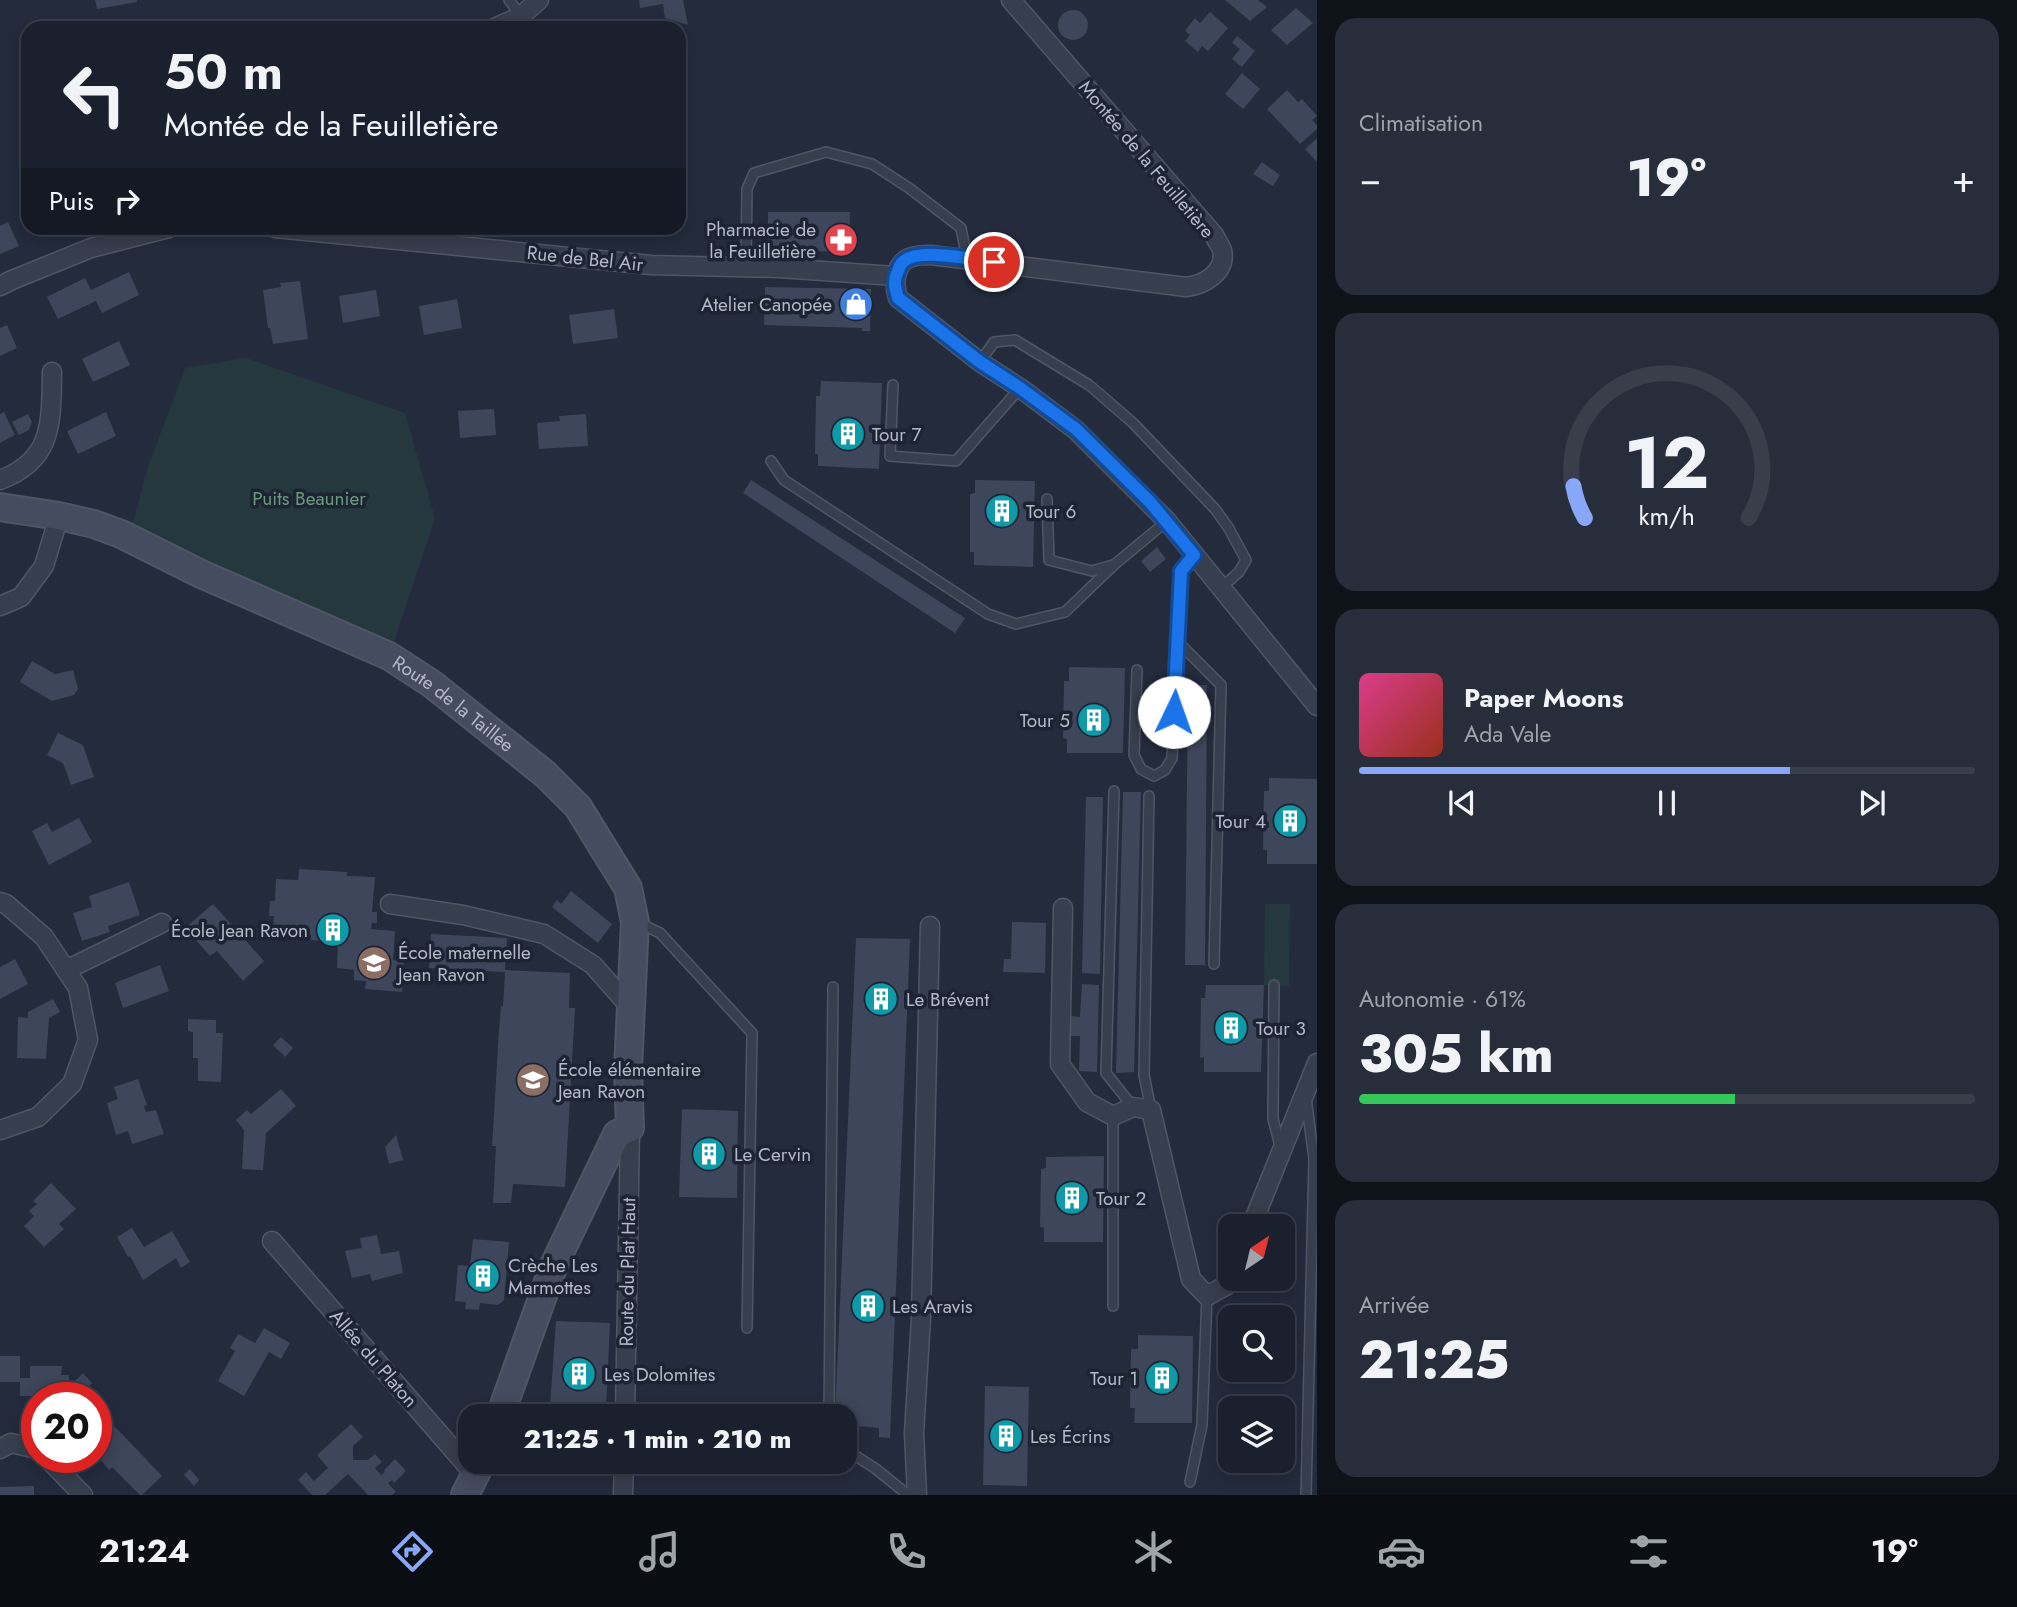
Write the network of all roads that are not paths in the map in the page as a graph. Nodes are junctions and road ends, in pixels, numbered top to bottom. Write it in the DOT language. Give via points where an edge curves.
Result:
graph roads {
  1 [pos="509,0"];
  2 [pos="539,0"];
  3 [pos="1011,0"];
  4 [pos="521,16"];
  5 [pos="510,21"];
  6 [pos="142,235"];
  7 [pos="346,235"];
  8 [pos="967,259"];
  9 [pos="746,267"];
  10 [pos="895,276"];
  11 [pos="0,286"];
  12 [pos="980,362"];
  13 [pos="52,372"];
  14 [pos="893,385"];
  15 [pos="1020,388"];
  16 [pos="771,461"];
  17 [pos="0,480"];
  18 [pos="1047,499"];
  19 [pos="0,507"];
  20 [pos="59,516"];
  21 [pos="1167,522"];
  22 [pos="1194,555"];
  23 [pos="1115,564"];
  24 [pos="1221,588"];
  25 [pos="0,606"];
  26 [pos="1178,642"];
  27 [pos="1137,670"];
  28 [pos="1317,706"];
  29 [pos="1114,791"];
  30 [pos="1149,796"];
  31 [pos="0,902"];
  32 [pos="390,904"];
  33 [pos="1063,908"];
  34 [pos="635,922"];
  35 [pos="162,923"];
  36 [pos="930,926"];
  37 [pos="1214,964"];
  38 [pos="66,970"];
  39 [pos="1275,985"];
  40 [pos="834,987"];
  41 [pos="631,1008"];
  42 [pos="1317,1063"];
  43 [pos="1305,1092"];
  44 [pos="1133,1107"];
  45 [pos="1151,1110"];
  46 [pos="1113,1116"];
  47 [pos="630,1128"];
  48 [pos="0,1130"];
  49 [pos="1282,1151"];
  50 [pos="1256,1214"];
  51 [pos="272,1241"];
  52 [pos="1218,1290"];
  53 [pos="1207,1296"];
  54 [pos="1113,1306"];
  55 [pos="747,1328"];
  56 [pos="504,1404"];
  57 [pos="625,1404"];
  58 [pos="829,1404"];
  59 [pos="21,1445"];
  60 [pos="0,1449"];
  61 [pos="857,1457"];
  62 [pos="62,1473"];
  63 [pos="624,1474"];
  64 [pos="474,1477"];
  65 [pos="1190,1482"];
  66 [pos="83,1495"];
  67 [pos="623,1495"];
  68 [pos="908,1495"];
  69 [pos="917,1495"];
  70 [pos="1306,1495"];
  1 -- 4 [label="lane"];
  2 -- 4 [label="street"];
  3 -- 8 [label="street, Montée de la Feuilletière" via="1214,234 1222,260 1208,281 1186,287"];
  4 -- 5 [label="street"];
  6 -- 11 [label="street" via="91,248"];
  7 -- 9 [label="street, Rue de Bel Air" via="651,265"];
  8 -- 9 [label="lane" via="961,228 909,188 872,164 826,152 754,173 747,189"];
  8 -- 10 [label="street, Montée de la Feuilletière" via="912,257"];
  9 -- 10 [label="street, Rue de Bel Air"];
  10 -- 12 [label="street" via="898,298"];
  12 -- 15 [label="street"];
  12 -- 24 [label="lane" via="994,342 1015,340 1089,385 1133,423 1214,509 1246,560"];
  13 -- 17 [label="street" via="51,419 42,450 14,475"];
  14 -- 15 [label="lane" via="890,456 956,461"];
  15 -- 21 [label="street" via="1076,429"];
  16 -- 23 [label="lane" via="795,488 988,614 1016,624 1065,612"];
  18 -- 23 [label="lane" via="1049,560 1092,571"];
  19 -- 20 [label="street, Route de la Taillée"];
  20 -- 25 [label="street" via="44,566 21,597"];
  20 -- 34 [label="street, Route de la Taillée" via="121,534 389,656 432,684 545,774 578,807 628,888"];
  21 -- 22 [label="street"];
  21 -- 23 [label="lane"];
  22 -- 24 [label="street"];
  22 -- 26 [label="lane" via="1181,571"];
  24 -- 28 [label="street"];
  26 -- 27 [label="lane" via="1172,758 1165,770 1154,776 1141,769 1134,755"];
  26 -- 37 [label="lane" via="1222,685"];
  29 -- 44 [label="lane" via="1106,1073"];
  30 -- 45 [label="lane" via="1144,1075"];
  31 -- 38 [label="street" via="44,937"];
  32 -- 41 [label="street" via="544,934 593,965"];
  33 -- 46 [label="street" via="1060,1064 1087,1102"];
  34 -- 41 [label="street, Route de la Taillée"];
  34 -- 55 [label="lane" via="660,933 752,1033"];
  35 -- 38 [label="street"];
  36 -- 69 [label="street" via="914,1433"];
  38 -- 48 [label="street" via="78,988 88,1040 72,1084 38,1117"];
  39 -- 49 [label="lane" via="1273,1119"];
  40 -- 58 [label="lane"];
  41 -- 47 [label="street, Route de la Taillée"];
  42 -- 43 [label="street"];
  43 -- 49 [label="street"];
  43 -- 70 [label="lane" via="1314,1159"];
  44 -- 45 [label="street"];
  44 -- 46 [label="street"];
  45 -- 53 [label="street" via="1191,1279"];
  46 -- 54 [label="lane"];
  47 -- 56 [label="street" via="617,1134 554,1265"];
  47 -- 57 [label="street, Route du Plat Haut"];
  49 -- 50 [label="street"];
  51 -- 64 [label="street, Allée du Platon"];
  52 -- 53 [label="street"];
  53 -- 65 [label="lane" via="1202,1425"];
  59 -- 60 [label="street" via="11,1443"];
  61 -- 68 [label="lane"];
  62 -- 66 [label="street"];
  63 -- 67 [label="street"];
}
